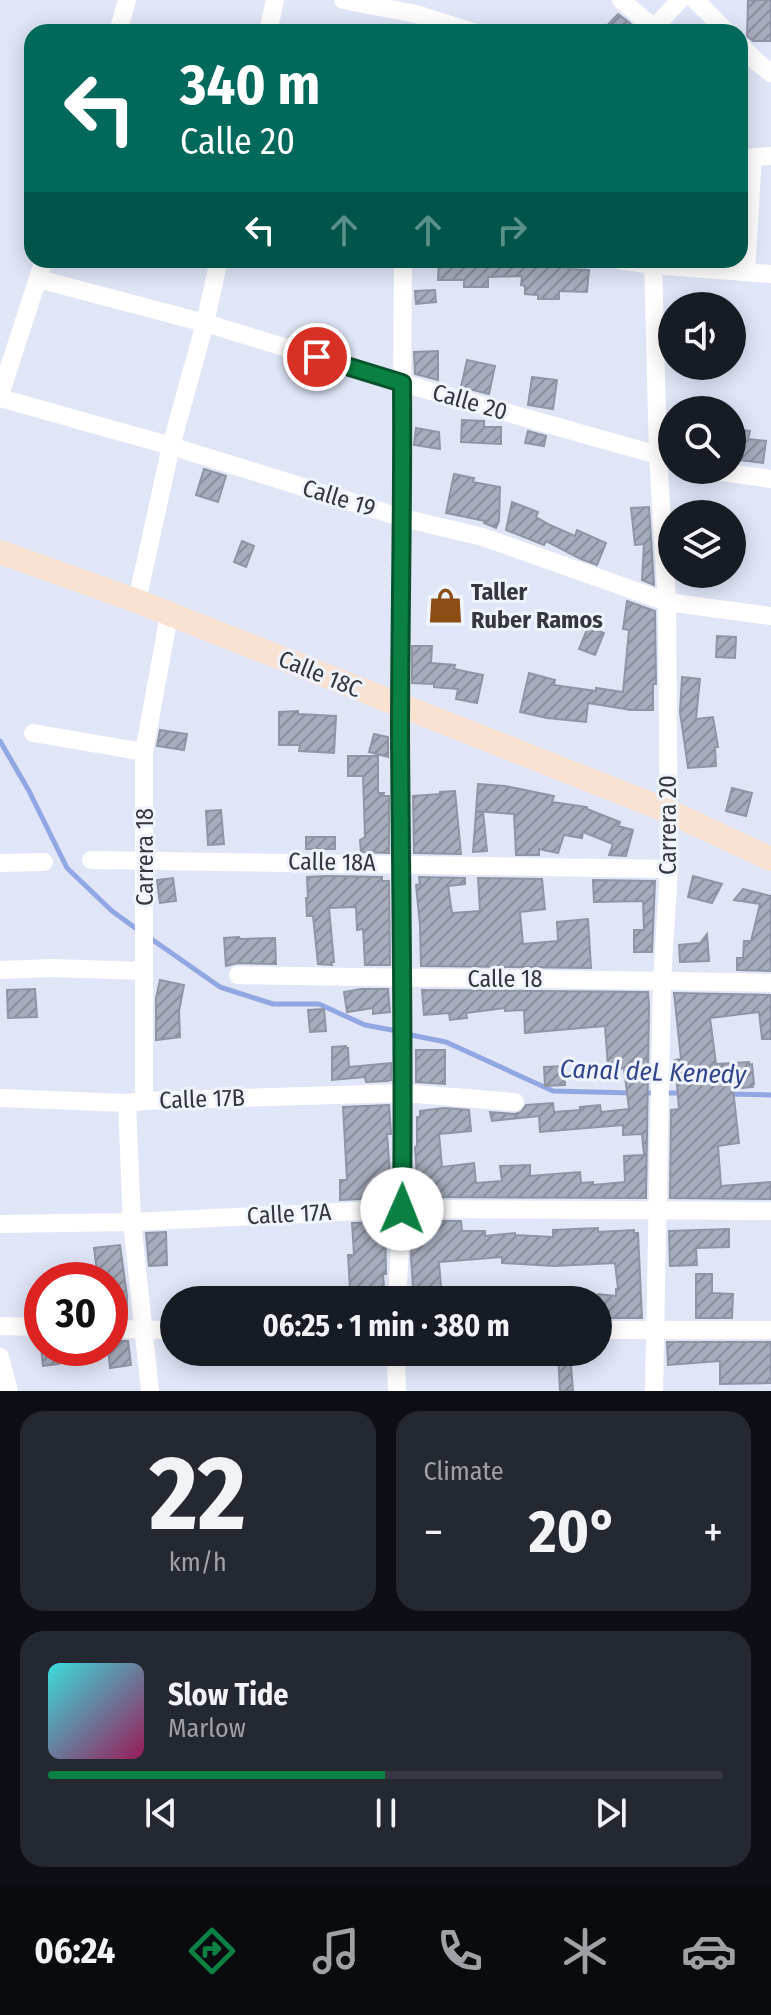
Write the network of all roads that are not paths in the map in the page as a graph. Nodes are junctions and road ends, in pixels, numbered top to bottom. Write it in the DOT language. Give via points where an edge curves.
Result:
graph roads {
  1 [pos="127,0"];
  2 [pos="275,0"];
  3 [pos="343,0"];
  4 [pos="621,0"];
  5 [pos="680,0"];
  6 [pos="695,0"];
  7 [pos="416,23"];
  8 [pos="120,24"];
  9 [pos="270,24"];
  10 [pos="647,24"];
  11 [pos="659,24"];
  12 [pos="719,24"];
  13 [pos="748,52"];
  14 [pos="771,73"];
  15 [pos="762,157"];
  16 [pos="748,258"];
  17 [pos="41,268"];
  18 [pos="217,268"];
  19 [pos="403,268"];
  20 [pos="653,268"];
  21 [pos="709,268"];
  22 [pos="747,268"];
  23 [pos="746,272"];
  24 [pos="771,274"];
  25 [pos="38,279"];
  26 [pos="205,323"];
  27 [pos="402,383"];
  28 [pos="0,396"];
  29 [pos="661,396"];
  30 [pos="171,446"];
  31 [pos="658,455"];
  32 [pos="746,475"];
  33 [pos="771,479"];
  34 [pos="665,484"];
  35 [pos="403,518"];
  36 [pos="0,552"];
  37 [pos="137,601"];
  38 [pos="667,602"];
  39 [pos="169,615"];
  40 [pos="771,616"];
  41 [pos="400,706"];
  42 [pos="33,733"];
  43 [pos="144,752"];
  44 [pos="668,811"];
  45 [pos="771,859"];
  46 [pos="91,860"];
  47 [pos="145,861"];
  48 [pos="44,862"];
  49 [pos="0,863"];
  50 [pos="400,863"];
  51 [pos="669,869"];
  52 [pos="0,970"];
  53 [pos="144,971"];
  54 [pos="238,975"];
  55 [pos="402,979"];
  56 [pos="662,980"];
  57 [pos="771,983"];
  58 [pos="403,1093"];
  59 [pos="0,1098"];
  60 [pos="135,1102"];
  61 [pos="515,1102"];
  62 [pos="402,1209"];
  63 [pos="659,1210"];
  64 [pos="771,1211"];
  65 [pos="132,1222"];
  66 [pos="0,1224"];
  67 [pos="398,1286"];
  68 [pos="0,1326"];
  69 [pos="24,1327"];
  70 [pos="128,1330"];
  71 [pos="143,1330"];
  72 [pos="160,1330"];
  73 [pos="612,1330"];
  74 [pos="656,1330"];
  75 [pos="771,1330"];
  76 [pos="0,1357"];
  77 [pos="396,1366"];
  78 [pos="9,1391"];
  79 [pos="150,1391"];
  80 [pos="397,1391"];
  81 [pos="654,1391"];
  1 -- 8 [label="street"];
  2 -- 9 [label="street"];
  3 -- 7 [label="street"];
  4 -- 10 [label="street"];
  5 -- 11 [label="street"];
  6 -- 12 [label="street"];
  13 -- 14 [label="street"];
  15 -- 16 [label="street"];
  17 -- 25 [label="street"];
  18 -- 26 [label="street"];
  19 -- 27 [label="street"];
  20 -- 29 [label="street, Carrera 20"];
  21 -- 23 [label="street"];
  22 -- 23 [label="street"];
  23 -- 24 [label="street"];
  25 -- 26 [label="street, Calle 20"];
  25 -- 28 [label="street"];
  26 -- 27 [label="street, Calle 20"];
  26 -- 30 [label="street"];
  27 -- 31 [label="street, Calle 20"];
  27 -- 35 [label="street"];
  28 -- 30 [label="street, Calle 19"];
  30 -- 35 [label="street, Calle 19"];
  30 -- 37 [label="street"];
  32 -- 33 [label="street"];
  34 -- 38 [label="street, Carrera 20"];
  35 -- 38 [label="street, Calle 19" via="483,537"];
  35 -- 41 [label="street"];
  36 -- 37 [label="main road, Calle 18C"];
  37 -- 39 [label="main road, Calle 18C"];
  38 -- 40 [label="street, Calle 19"];
  38 -- 44 [label="street, Carrera 20"];
  39 -- 41 [label="main road, Calle 18C"];
  39 -- 43 [label="street, Carrera 18"];
  41 -- 44 [label="main road, Calle 18C"];
  41 -- 50 [label="street"];
  42 -- 43 [label="street"];
  43 -- 47 [label="street, Carrera 18"];
  44 -- 45 [label="main road, Calle 18C"];
  44 -- 51 [label="street, Carrera 20"];
  46 -- 47 [label="street, Calle 18A"];
  47 -- 50 [label="street, Calle 18A"];
  47 -- 53 [label="street, Carrera 18"];
  48 -- 49 [label="street"];
  50 -- 51 [label="street, Calle 18A"];
  50 -- 55 [label="street"];
  51 -- 56 [label="street, Carrera 20"];
  52 -- 53 [label="street"];
  53 -- 60 [label="street, Carrera 18"];
  54 -- 55 [label="street, Calle 18"];
  55 -- 56 [label="street, Calle 18"];
  55 -- 58 [label="street"];
  56 -- 57 [label="street, Calle 18"];
  56 -- 63 [label="street, Carrera 20"];
  58 -- 60 [label="street, Calle 17B"];
  58 -- 61 [label="street, Calle 17B"];
  58 -- 62 [label="street"];
  59 -- 60 [label="street, Calle 17B"];
  60 -- 65 [label="street, Carrera 18"];
  62 -- 63 [label="street, Calle 17A"];
  62 -- 65 [label="street, Calle 17A"];
  62 -- 67 [label="street"];
  63 -- 64 [label="street, Calle 17A"];
  63 -- 74 [label="street, Carrera 20"];
  65 -- 66 [label="street, Calle 17A"];
  65 -- 71 [label="street, Carrera 18"];
  68 -- 69 [label="street"];
  70 -- 71 [label="street"];
  71 -- 72 [label="street"];
  71 -- 79 [label="street, Carrera 18"];
  73 -- 74 [label="street"];
  74 -- 75 [label="street"];
  74 -- 81 [label="street, Carrera 20"];
  76 -- 78 [label="street"];
  77 -- 80 [label="street"];
}
